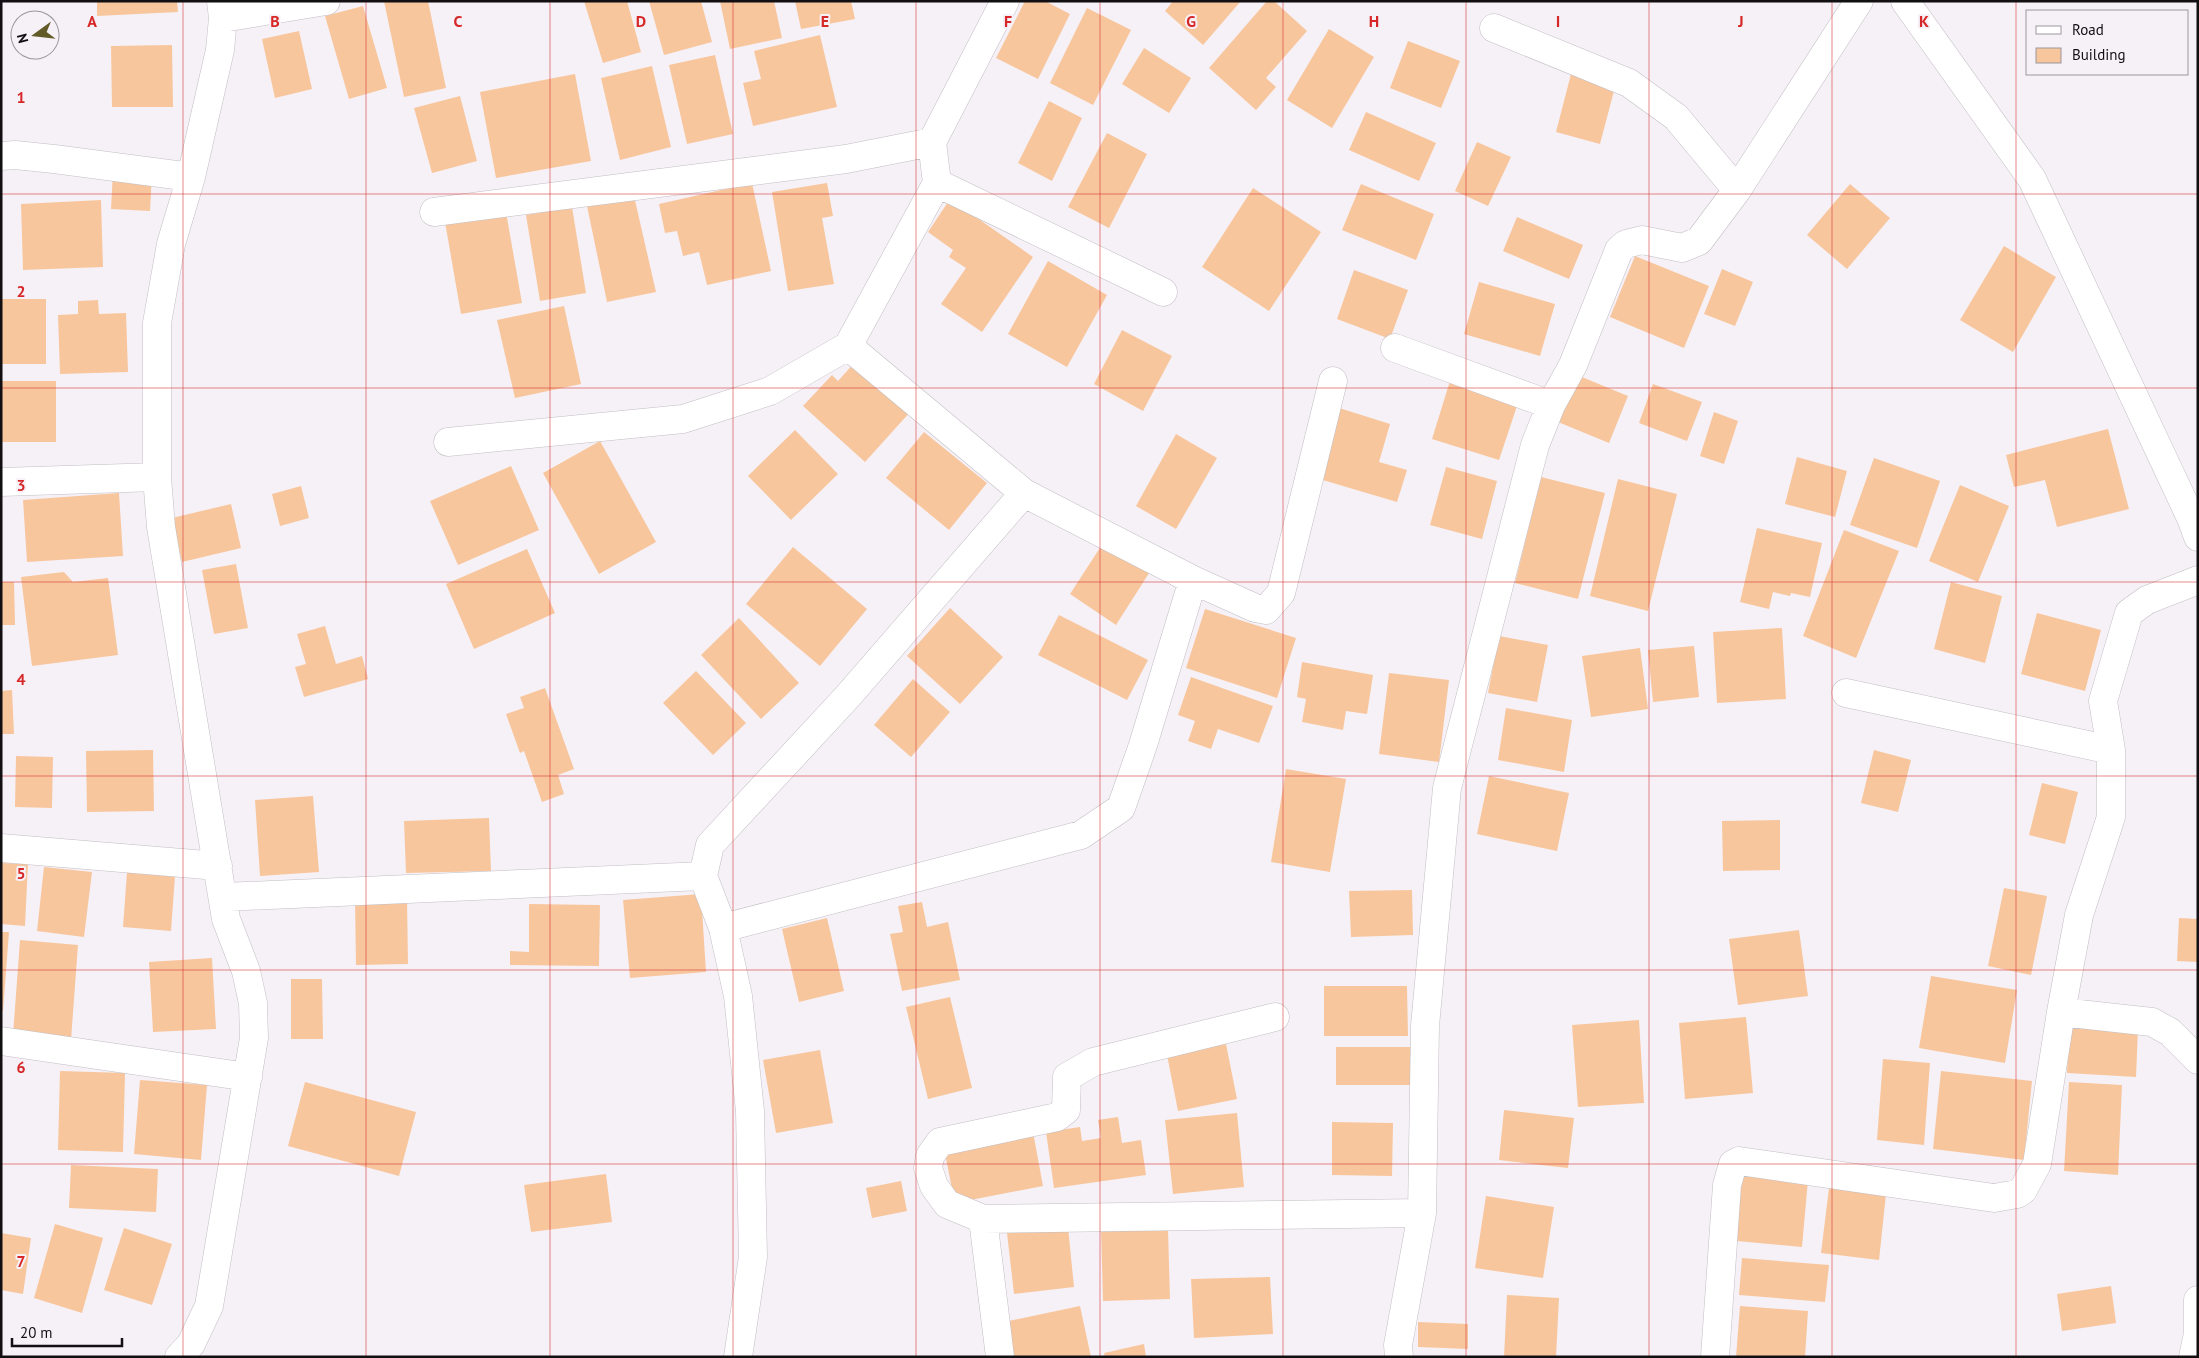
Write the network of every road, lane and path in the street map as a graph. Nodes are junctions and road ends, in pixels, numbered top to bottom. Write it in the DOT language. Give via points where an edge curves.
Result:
graph roads {
  1 [pos="326,1"];
  2 [pos="1005,1"];
  3 [pos="1858,1"];
  4 [pos="1905,1"];
  5 [pos="222,10"];
  6 [pos="1494,28"];
  7 [pos="932,142"];
  8 [pos="1,156"];
  9 [pos="191,178"];
  10 [pos="937,183"];
  11 [pos="1737,190"];
  12 [pos="434,212"];
  13 [pos="1163,292"];
  14 [pos="848,346"];
  15 [pos="1395,348"];
  16 [pos="1333,381"];
  17 [pos="1551,405"];
  18 [pos="448,442"];
  19 [pos="157,477"];
  20 [pos="1,482"];
  21 [pos="1024,493"];
  22 [pos="2195,525"];
  23 [pos="1193,580"];
  24 [pos="2198,580"];
  25 [pos="1846,693"];
  26 [pos="2110,750"];
  27 [pos="1,848"];
  28 [pos="218,866"];
  29 [pos="703,876"];
  30 [pos="224,897"];
  31 [pos="723,928"];
  32 [pos="2061,1012"];
  33 [pos="1275,1017"];
  34 [pos="1,1041"];
  35 [pos="2198,1060"];
  36 [pos="248,1077"];
  37 [pos="1422,1213"];
  38 [pos="983,1219"];
  39 [pos="2198,1300"];
  40 [pos="179,1357"];
  41 [pos="738,1357"];
  42 [pos="1000,1357"];
  43 [pos="1399,1357"];
  44 [pos="1715,1357"];
  45 [pos="2193,1357"];
  1 -- 5 [label="street"];
  2 -- 7 [label="street"];
  3 -- 11 [label="street"];
  4 -- 22 [label="street" via="2032,179"];
  5 -- 9 [label="street" via="220,50"];
  6 -- 11 [label="street" via="1629,83 1676,117"];
  7 -- 10 [label="street"];
  7 -- 12 [label="street" via="846,160"];
  8 -- 9 [label="street" via="54,159"];
  9 -- 19 [label="street" via="171,244 157,323"];
  10 -- 13 [label="street"];
  10 -- 14 [label="street"];
  11 -- 17 [label="street" via="1699,241 1682,248 1642,240 1618,250 1573,365"];
  14 -- 18 [label="street" via="770,391 683,419"];
  14 -- 21 [label="street"];
  15 -- 17 [label="street"];
  16 -- 23 [label="street" via="1281,593 1266,610"];
  17 -- 37 [label="street" via="1535,446 1447,788 1425,1026"];
  19 -- 20 [label="street"];
  19 -- 28 [label="street" via="161,528"];
  21 -- 23 [label="street"];
  21 -- 29 [label="street" via="848,696 710,845"];
  23 -- 31 [label="street" via="1121,808 1081,835"];
  24 -- 26 [label="street" via="2147,600 2129,614 2103,701"];
  25 -- 26 [label="street"];
  26 -- 32 [label="street" via="2111,816 2079,915"];
  27 -- 28 [label="street"];
  28 -- 30 [label="street"];
  29 -- 30 [label="street"];
  29 -- 31 [label="street"];
  30 -- 36 [label="street" via="226,919 246,971 252,1003 254,1038"];
  31 -- 41 [label="street" via="738,996 750,1111 753,1257"];
  32 -- 35 [label="street" via="2152,1022 2170,1032"];
  32 -- 44 [label="street" via="2038,1164 2023,1190 2017,1194 1994,1198 1739,1161 1733,1164 1728,1185"];
  33 -- 38 [label="street" via="1093,1062 1067,1077 1066,1110 1057,1117 940,1142 930,1156 928,1168 934,1186 947,1204"];
  34 -- 36 [label="street"];
  36 -- 40 [label="street" via="209,1306 192,1344"];
  37 -- 38 [label="street"];
  37 -- 43 [label="street" via="1398,1345"];
  38 -- 42 [label="street"];
  39 -- 45 [label="street" via="2198,1334"];
}
